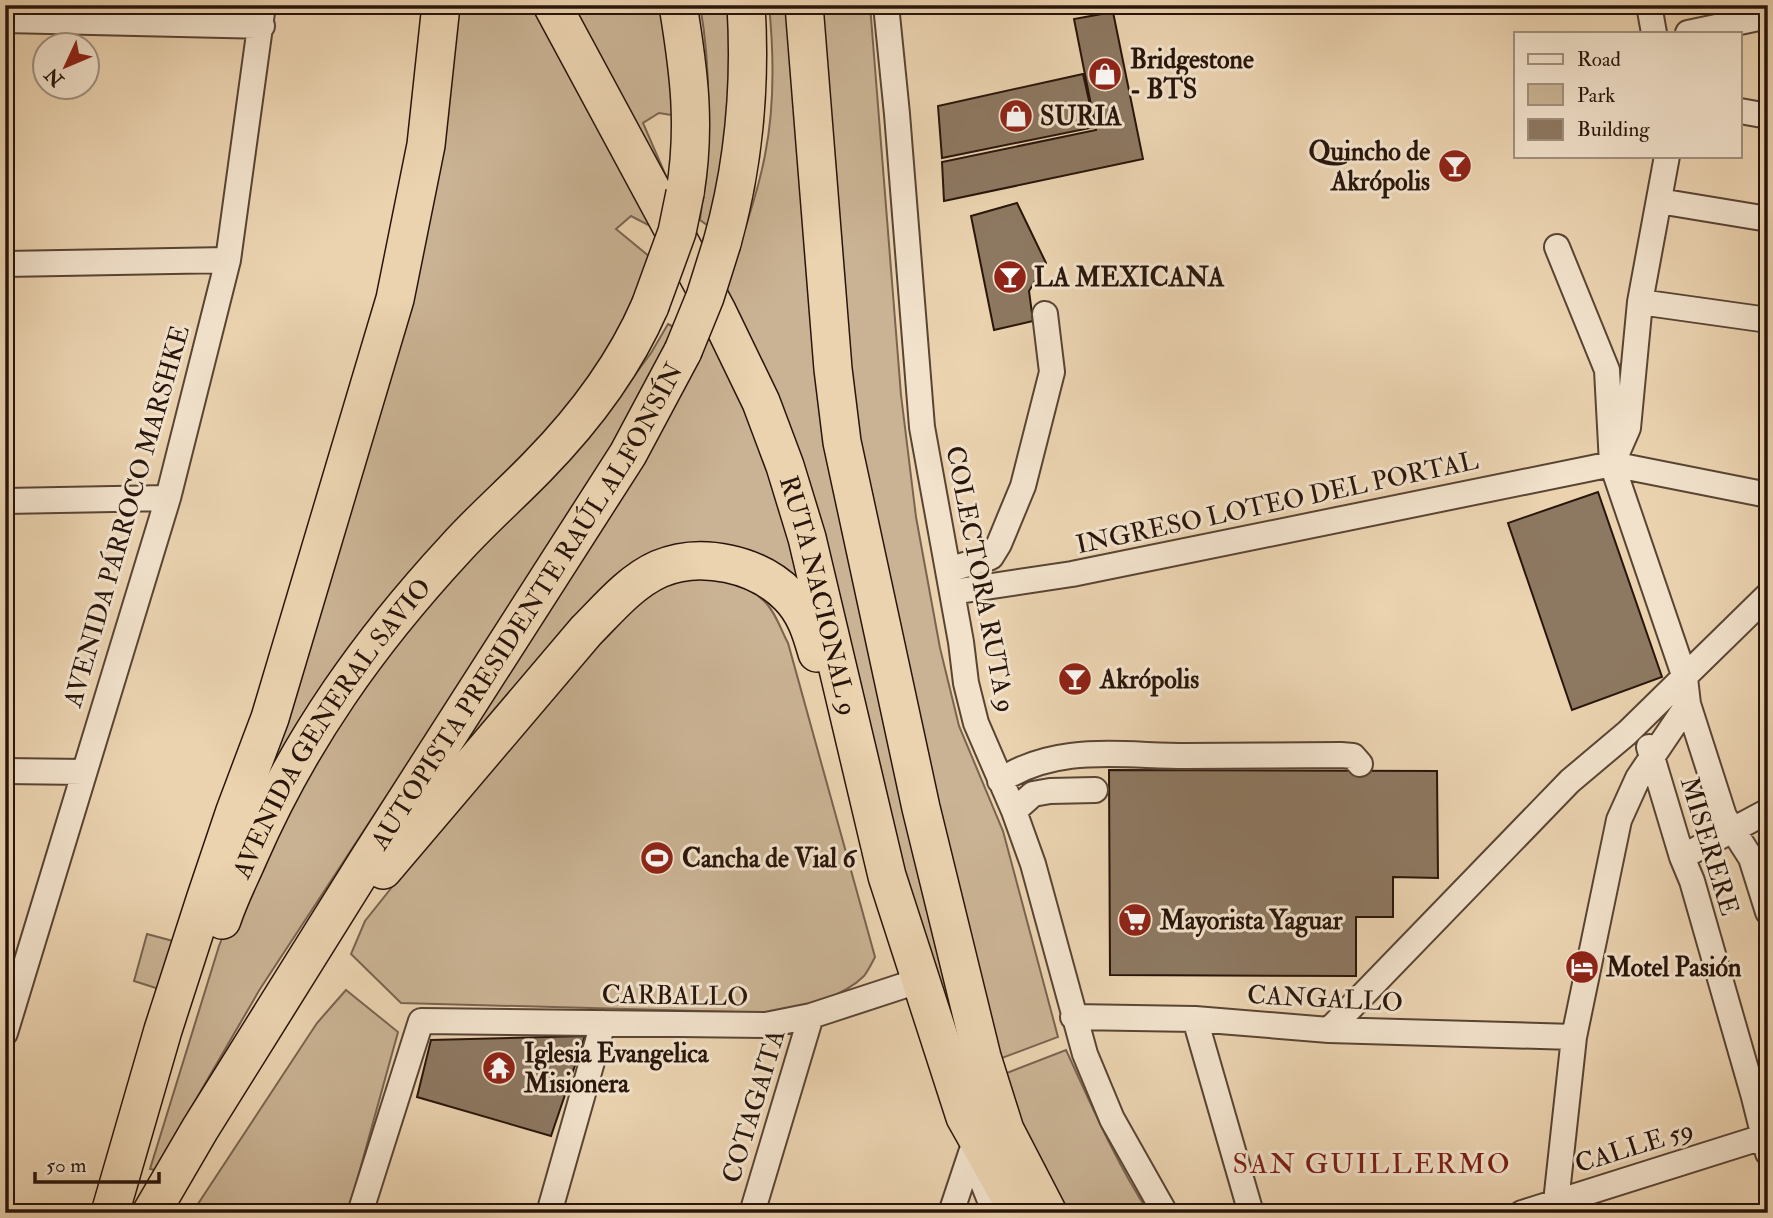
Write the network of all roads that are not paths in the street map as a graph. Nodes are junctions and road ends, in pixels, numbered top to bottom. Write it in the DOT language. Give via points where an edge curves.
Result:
graph roads {
  1 [pos="441,5"];
  2 [pos="552,5"];
  3 [pos="678,5"];
  4 [pos="746,5"];
  5 [pos="804,5"];
  6 [pos="886,5"];
  7 [pos="1649,5"];
  8 [pos="262,16"];
  9 [pos="1768,16"];
  10 [pos="5,20"];
  11 [pos="1654,32"];
  12 [pos="1693,32"];
  13 [pos="1742,111"];
  14 [pos="1768,116"];
  15 [pos="1667,158"];
  16 [pos="1658,201"];
  17 [pos="1768,219"];
  18 [pos="1557,247"];
  19 [pos="228,260"];
  20 [pos="5,264"];
  21 [pos="1640,302"];
  22 [pos="1045,314"];
  23 [pos="1768,320"];
  24 [pos="1612,464"];
  25 [pos="1768,495"];
  26 [pos="168,498"];
  27 [pos="5,501"];
  28 [pos="950,581"];
  29 [pos="1768,596"];
  30 [pos="1685,678"];
  31 [pos="1688,704"];
  32 [pos="1640,720"];
  33 [pos="1652,758"];
  34 [pos="1360,764"];
  35 [pos="5,771"];
  36 [pos="84,772"];
  37 [pos="1000,781"];
  38 [pos="1095,790"];
  39 [pos="1014,810"];
  40 [pos="1768,811"];
  41 [pos="1733,832"];
  42 [pos="1682,857"];
  43 [pos="887,876"];
  44 [pos="1768,912"];
  45 [pos="314,946"];
  46 [pos="921,980"];
  47 [pos="811,1016"];
  48 [pos="1073,1017"];
  49 [pos="1195,1019"];
  50 [pos="603,1023"];
  51 [pos="6,1029"];
  52 [pos="1329,1030"];
  53 [pos="1574,1037"];
  54 [pos="1768,1069"];
  55 [pos="1754,1097"];
  56 [pos="965,1117"];
  57 [pos="1765,1134"];
  58 [pos="971,1153"];
  59 [pos="1556,1202"];
  60 [pos="154,1210"];
  61 [pos="110,1213"];
  62 [pos="116,1213"];
  63 [pos="360,1213"];
  64 [pos="550,1213"];
  65 [pos="752,1213"];
  66 [pos="951,1213"];
  67 [pos="995,1213"];
  68 [pos="1019,1213"];
  69 [pos="1048,1213"];
  70 [pos="1165,1213"];
  71 [pos="1251,1213"];
  72 [pos="1522,1213"];
  1 -- 61 [label="highway" via="426,145 395,299 270,718 205,900"];
  2 -- 43 [label="highway, RUTA NACIONAL 9" via="761,402 807,538"];
  3 -- 62 [label="highway, AVENIDA GENERAL SAVIO, bridge" via="692,125 685,193 677,232 634,342 559,444 402,607 348,676 302,752 225,910"];
  4 -- 45 [label="highway, AUTOPISTA PRESIDENTE RAÚL ALFONSÍN, bridge" via="744,131 735,189 705,297 683,351 628,454"];
  5 -- 69 [label="highway, RUTA NACIONAL 9" via="842,442 924,822 982,1058 1005,1130"];
  6 -- 28 [label="street, COLECTORA RUTA 9" via="922,427"];
  7 -- 11 [label="street"];
  8 -- 10 [label="street"];
  8 -- 19 [label="street, AVENIDA PÁRROCO MARSHKE"];
  9 -- 12 [label="street"];
  13 -- 14 [label="street"];
  15 -- 16 [label="street"];
  16 -- 17 [label="street"];
  16 -- 21 [label="street"];
  18 -- 24 [label="street" via="1607,370"];
  19 -- 20 [label="street"];
  19 -- 26 [label="street, AVENIDA PÁRROCO MARSHKE"];
  21 -- 23 [label="street"];
  21 -- 24 [label="street" via="1628,428"];
  22 -- 28 [label="street" via="1052,372 1023,486 991,556"];
  24 -- 25 [label="street"];
  24 -- 28 [label="street, INGRESO LOTEO DEL PORTAL" via="1072,575"];
  24 -- 30 [label="street"];
  26 -- 27 [label="street"];
  26 -- 36 [label="street, AVENIDA PÁRROCO MARSHKE"];
  28 -- 37 [label="street, COLECTORA RUTA 9" via="976,723"];
  29 -- 30 [label="street"];
  30 -- 31 [label="street"];
  30 -- 32 [label="street"];
  31 -- 33 [label="street"];
  31 -- 41 [label="street"];
  32 -- 33 [label="street, MISERERE"];
  32 -- 52 [label="street" via="1570,781"];
  33 -- 42 [label="street, MISERERE"];
  33 -- 53 [label="street" via="1619,820"];
  34 -- 37 [label="street" via="1353,756 1341,755 1083,753 1030,763"];
  35 -- 36 [label="street"];
  36 -- 51 [label="street, AVENIDA PÁRROCO MARSHKE"];
  37 -- 39 [label="street, COLECTORA RUTA 9"];
  38 -- 39 [label="street" via="1033,794"];
  39 -- 48 [label="street, COLECTORA RUTA 9"];
  40 -- 41 [label="street"];
  41 -- 42 [label="street"];
  41 -- 44 [label="street" via="1751,858"];
  42 -- 55 [label="street, MISERERE"];
  43 -- 45 [label="highway" via="867,840 802,614 789,596 763,576 727,564 688,562 648,576 599,617 423,826"];
  43 -- 46 [label="highway, RUTA NACIONAL 9"];
  45 -- 60 [label="highway"];
  46 -- 47 [label="street, CARBALLO"];
  46 -- 56 [label="highway, RUTA NACIONAL 9"];
  47 -- 50 [label="street, CARBALLO" via="755,1026"];
  47 -- 65 [label="street, COTAGAITA"];
  48 -- 49 [label="street, CANGALLO"];
  48 -- 70 [label="street, COLECTORA RUTA 9" via="1112,1119"];
  49 -- 52 [label="street, CANGALLO"];
  49 -- 71 [label="street"];
  50 -- 63 [label="street, CARBALLO" via="421,1021"];
  50 -- 64 [label="street"];
  52 -- 53 [label="street, CANGALLO"];
  53 -- 59 [label="street"];
  54 -- 55 [label="street"];
  55 -- 57 [label="street, MISERERE"];
  56 -- 58 [label="street"];
  56 -- 68 [label="highway, RUTA NACIONAL 9"];
  57 -- 59 [label="street, CALLE 59"];
  58 -- 66 [label="street"];
  58 -- 67 [label="street"];
  59 -- 72 [label="street, CALLE 59"];
}
